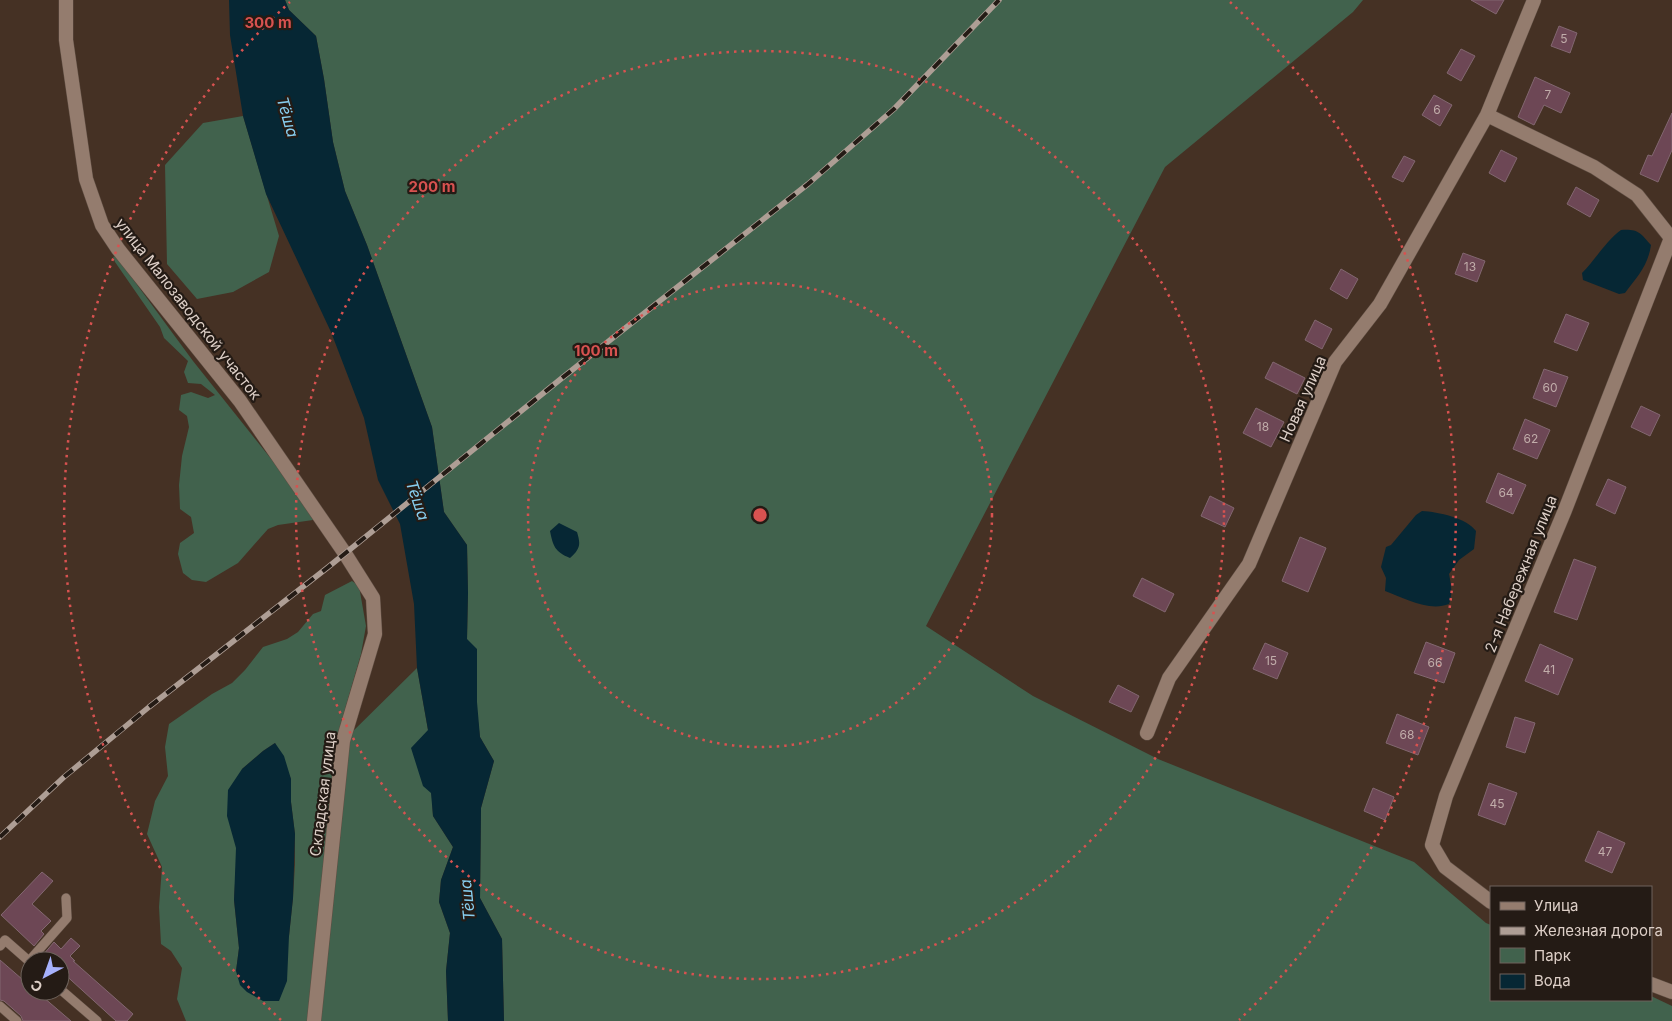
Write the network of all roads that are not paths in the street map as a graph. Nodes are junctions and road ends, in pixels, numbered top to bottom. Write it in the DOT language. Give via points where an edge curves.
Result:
graph roads {
  1 [pos="66,0"];
  2 [pos="1534,0"];
  3 [pos="1487,115"];
  4 [pos="1671,237"];
  5 [pos="344,552"];
  6 [pos="1146,733"];
  7 [pos="66,898"];
  8 [pos="1490,901"];
  9 [pos="0,946"];
  10 [pos="38,951"];
  11 [pos="20,954"];
  12 [pos="1652,984"];
  13 [pos="1672,992"];
  14 [pos="70,998"];
  15 [pos="0,1006"];
  16 [pos="17,1021"];
  17 [pos="97,1021"];
  18 [pos="314,1021"];
  1 -- 5 [label="street, улица Малозаводской участок" via="66,40 86,179 102,225 240,401"];
  2 -- 3 [label="street, Новая улица"];
  3 -- 4 [label="street" via="1594,167 1637,195"];
  3 -- 6 [label="street, Новая улица" via="1380,304 1335,362 1249,564 1169,678"];
  4 -- 8 [label="street, 2-я Набережная улица" via="1565,510 1446,796 1432,845 1445,867"];
  5 -- 18 [label="street, Складская улица" via="373,598 375,634 343,741"];
  7 -- 10 [label="lane" via="67,918"];
  9 -- 11 [label="lane" via="5,940"];
  12 -- 13 [label="street"];
  14 -- 17 [label="lane"];
  15 -- 16 [label="lane"];
}
